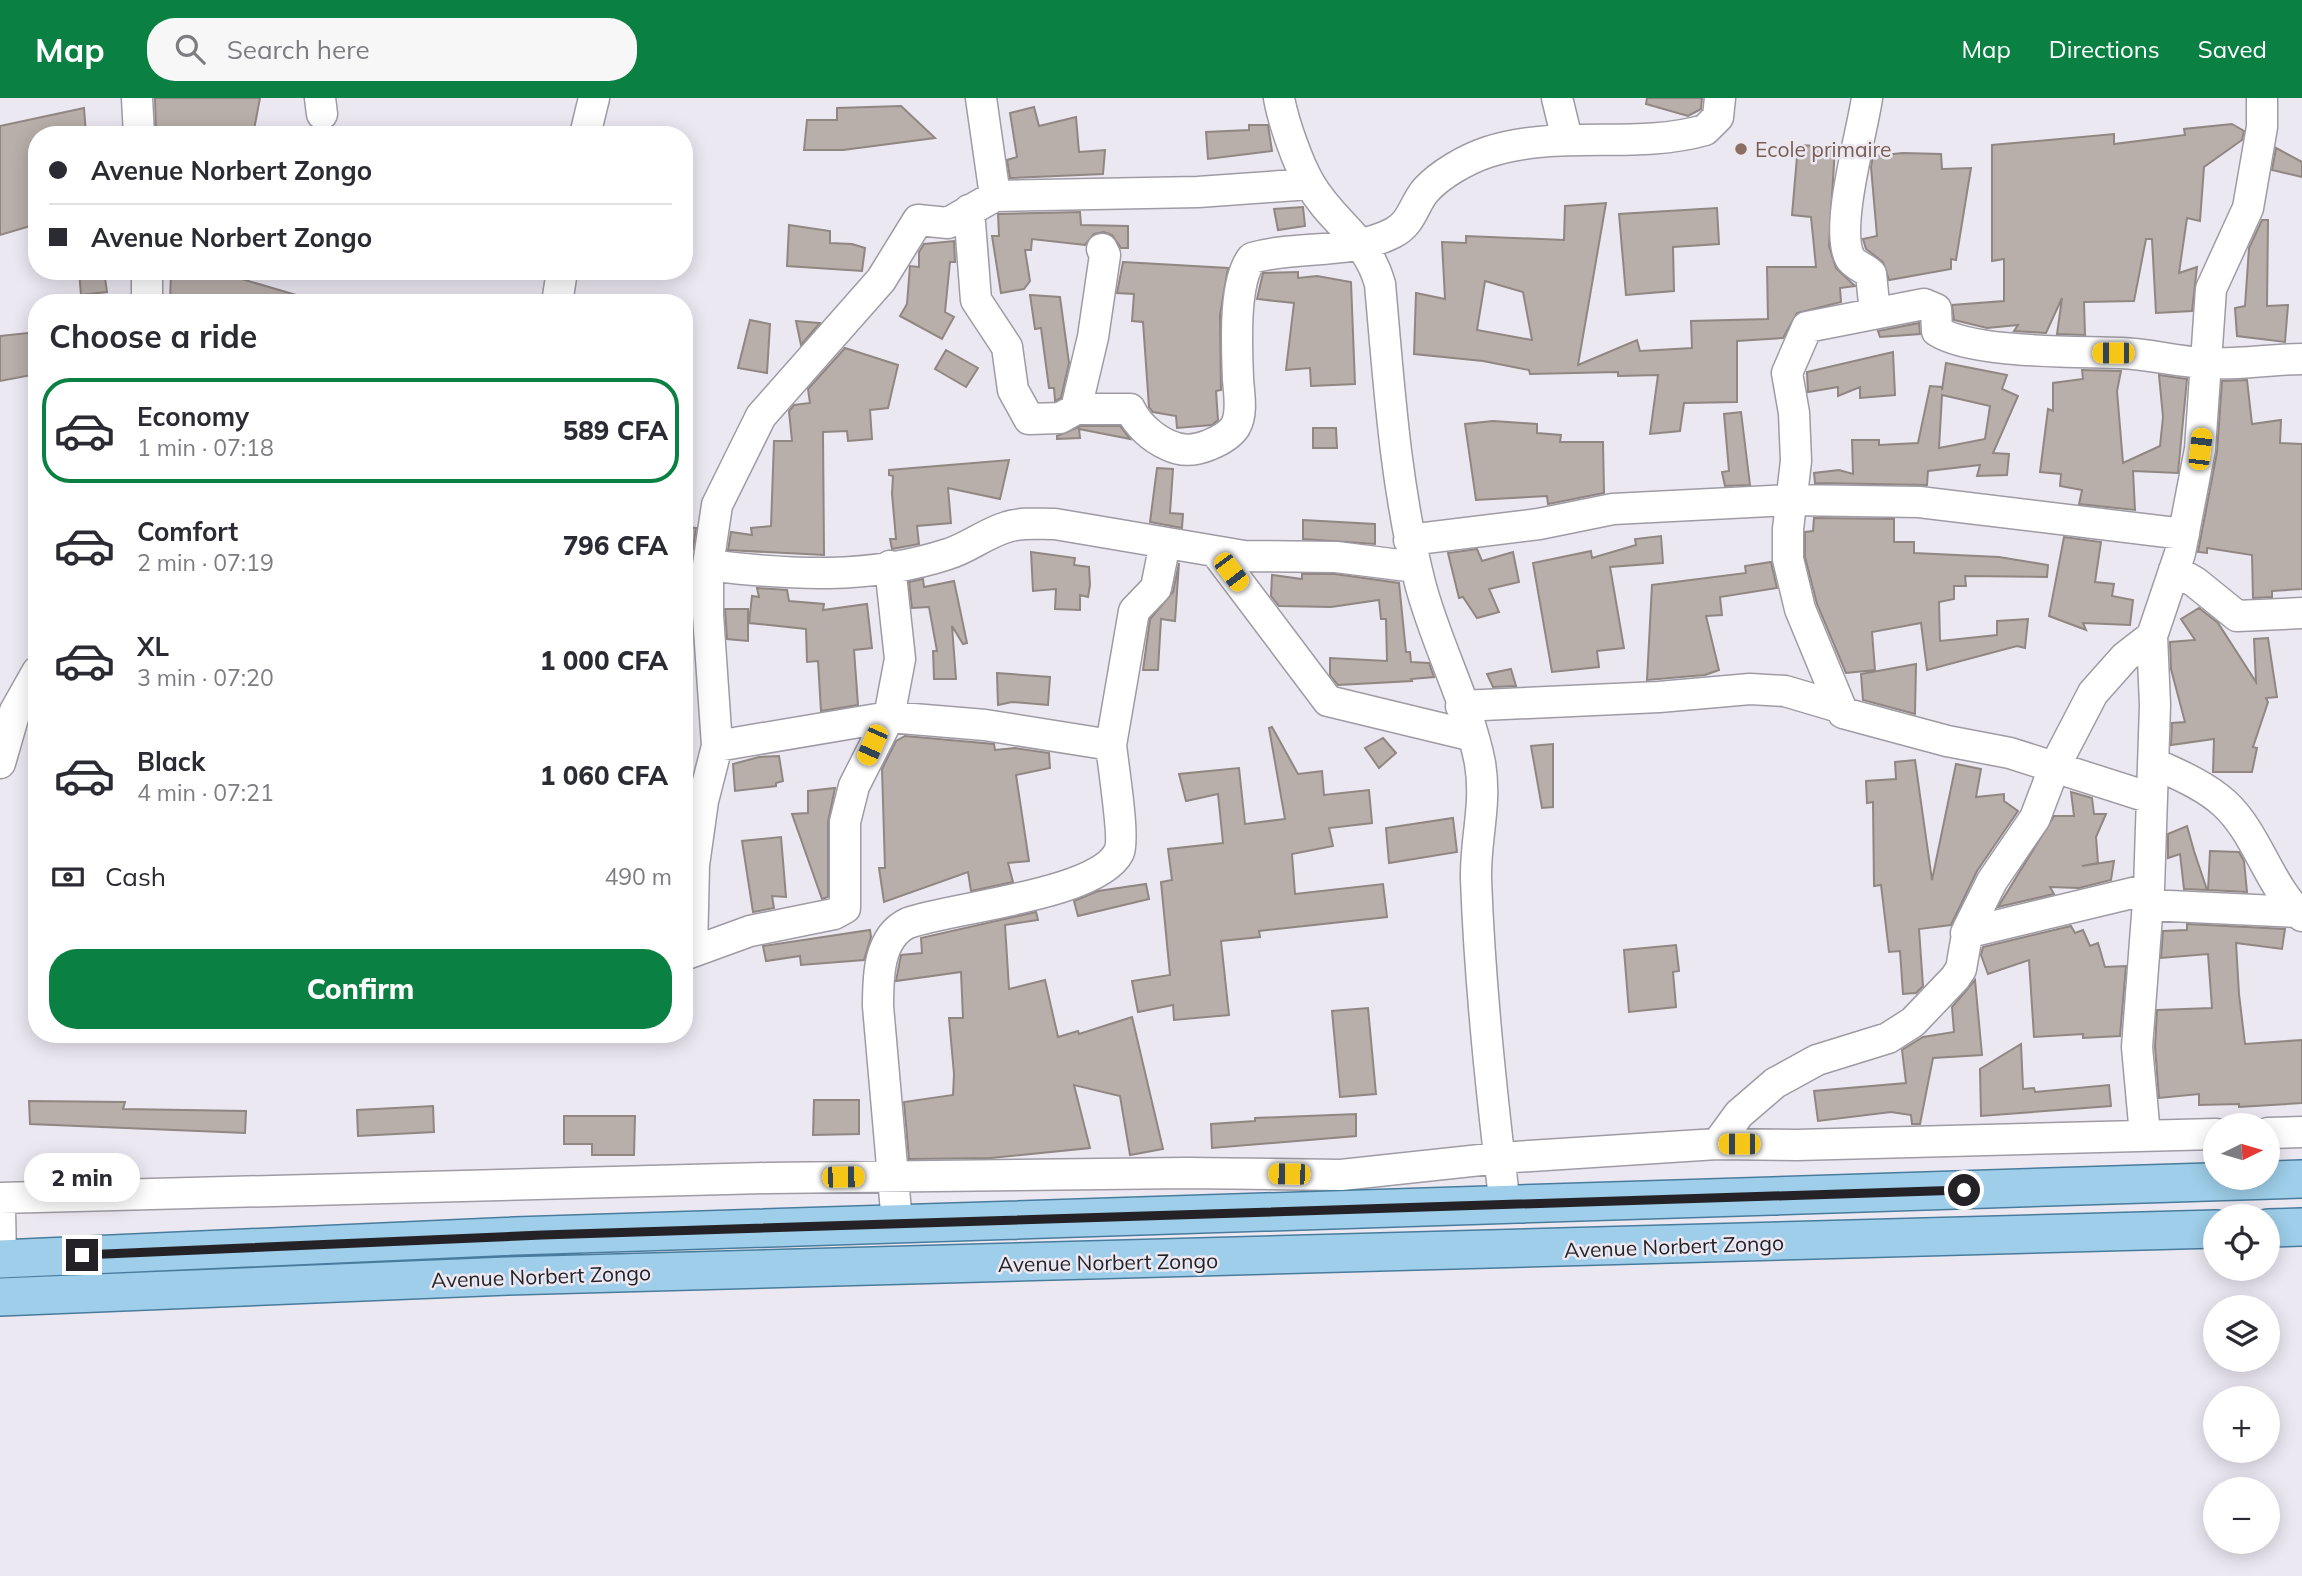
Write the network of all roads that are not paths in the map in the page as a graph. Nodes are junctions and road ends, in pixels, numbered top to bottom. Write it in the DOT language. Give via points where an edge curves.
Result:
graph roads {
  1 [pos="137,98"];
  2 [pos="594,98"];
  3 [pos="981,98"];
  4 [pos="1279,98"];
  5 [pos="1557,98"];
  6 [pos="1720,98"];
  7 [pos="1867,98"];
  8 [pos="2262,98"];
  9 [pos="139,126"];
  10 [pos="587,126"];
  11 [pos="1567,139"];
  12 [pos="1310,184"];
  13 [pos="995,196"];
  14 [pos="969,210"];
  15 [pos="1362,243"];
  16 [pos="1102,249"];
  17 [pos="1875,313"];
  18 [pos="2302,359"];
  19 [pos="2207,363"];
  20 [pos="1076,409"];
  21 [pos="1792,500"];
  22 [pos="2184,534"];
  23 [pos="1165,543"];
  24 [pos="1215,551"];
  25 [pos="701,552"];
  26 [pos="1412,554"];
  27 [pos="890,566"];
  28 [pos="2174,570"];
  29 [pos="2302,613"];
  30 [pos="2152,636"];
  31 [pos="28,688"];
  32 [pos="1461,706"];
  33 [pos="1839,707"];
  34 [pos="889,717"];
  35 [pos="1473,736"];
  36 [pos="1111,745"];
  37 [pos="717,746"];
  38 [pos="0,763"];
  39 [pos="2153,763"];
  40 [pos="2054,768"];
  41 [pos="2151,798"];
  42 [pos="693,880"];
  43 [pos="2148,897"];
  44 [pos="2300,914"];
  45 [pos="1966,933"];
  46 [pos="693,951"];
  47 [pos="2302,1132"];
  48 [pos="2280,1133"];
  49 [pos="2203,1134"];
  50 [pos="2145,1135"];
  51 [pos="1717,1144"];
  52 [pos="1499,1158"];
  53 [pos="893,1176"];
  54 [pos="2302,1179"];
  55 [pos="0,1198"];
  56 [pos="1505,1206"];
  57 [pos="0,1210"];
  58 [pos="897,1223"];
  59 [pos="2302,1227"];
  60 [pos="2280,1228"];
  61 [pos="2203,1229"];
  62 [pos="1,1259"];
  63 [pos="0,1297"];
  1 -- 9 [label="street"];
  2 -- 10 [label="street"];
  3 -- 13 [label="street"];
  4 -- 12 [label="street"];
  5 -- 11 [label="street"];
  6 -- 11 [label="street" via="1718,117 1699,132"];
  7 -- 17 [label="street" via="1848,197 1847,241 1852,260 1871,274"];
  8 -- 19 [label="street" via="2262,127 2248,208 2211,289"];
  11 -- 15 [label="street" via="1504,148 1463,163 1426,190 1405,225"];
  12 -- 13 [label="street" via="1198,192"];
  12 -- 15 [label="street"];
  13 -- 14 [label="street"];
  14 -- 20 [label="street" via="976,300 1007,348 1013,390 1022,410 1039,421 1060,418"];
  14 -- 25 [label="street" via="948,223 918,220 881,280 761,416 726,481"];
  15 -- 20 [label="street" via="1252,258 1244,269 1237,345 1240,412 1237,425 1217,442 1197,450 1175,448 1148,432 1130,409"];
  15 -- 26 [label="street" via="1380,284 1395,457"];
  16 -- 20 [label="street" via="1105,255 1093,337"];
  17 -- 19 [label="street" via="1930,304 1936,309 1937,331 1959,339 2061,353 2122,353"];
  17 -- 21 [label="street" via="1806,328 1789,363 1796,461"];
  18 -- 19 [label="street"];
  19 -- 22 [label="street" via="2203,428"];
  21 -- 22 [label="street" via="1919,502"];
  21 -- 26 [label="street" via="1613,509"];
  21 -- 33 [label="street" via="1787,541 1793,587"];
  22 -- 28 [label="street"];
  23 -- 24 [label="street"];
  23 -- 27 [label="street" via="1055,524 1027,524 1006,527 948,554"];
  23 -- 36 [label="street" via="1156,588 1134,611"];
  24 -- 26 [label="street" via="1244,556"];
  24 -- 35 [label="street" via="1328,701"];
  25 -- 27 [label="street" via="783,574 848,574"];
  25 -- 37 [label="street"];
  26 -- 32 [label="street"];
  27 -- 34 [label="street" via="901,659"];
  28 -- 29 [label="street" via="2237,616"];
  28 -- 30 [label="street"];
  30 -- 39 [label="street" via="2156,693"];
  30 -- 40 [label="street" via="2101,682"];
  31 -- 38 [label="street" via="15,712"];
  32 -- 33 [label="street" via="1750,689 1785,691"];
  32 -- 35 [label="street"];
  33 -- 40 [label="street" via="1851,717 2010,753"];
  34 -- 36 [label="street" via="1009,728"];
  34 -- 37 [label="street"];
  34 -- 46 [label="street" via="854,786 845,822 843,911 750,931"];
  35 -- 52 [label="street" via="1484,799 1476,877"];
  36 -- 53 [label="street" via="1121,840 1114,858 1097,873 1069,885 908,923 898,928 886,945 878,977 878,1006"];
  37 -- 42 [label="street" via="703,801"];
  39 -- 41 [label="street"];
  39 -- 44 [label="street" via="2225,803"];
  40 -- 41 [label="street"];
  40 -- 45 [label="street" via="2035,818 1992,881"];
  41 -- 43 [label="street"];
  43 -- 44 [label="street"];
  43 -- 45 [label="street"];
  43 -- 50 [label="street" via="2137,1047"];
  45 -- 51 [label="street" via="1958,975 1913,1022 1888,1038 1817,1060 1775,1083 1739,1114"];
  47 -- 48 [label="street"];
  49 -- 50 [label="street"];
  50 -- 51 [label="street" via="1797,1146"];
  51 -- 52 [label="street"];
  52 -- 53 [label="street" via="1340,1175"];
  52 -- 56 [label="street"];
  53 -- 55 [label="street"];
  53 -- 58 [label="street"];
  54 -- 56 [label="main road, Avenue Norbert Zongo"];
  56 -- 58 [label="main road, Avenue Norbert Zongo"];
  57 -- 62 [label="street"];
  58 -- 62 [label="main road, Avenue Norbert Zongo"];
  59 -- 60 [label="main road"];
  61 -- 63 [label="main road, Avenue Norbert Zongo" via="509,1276"];
}
